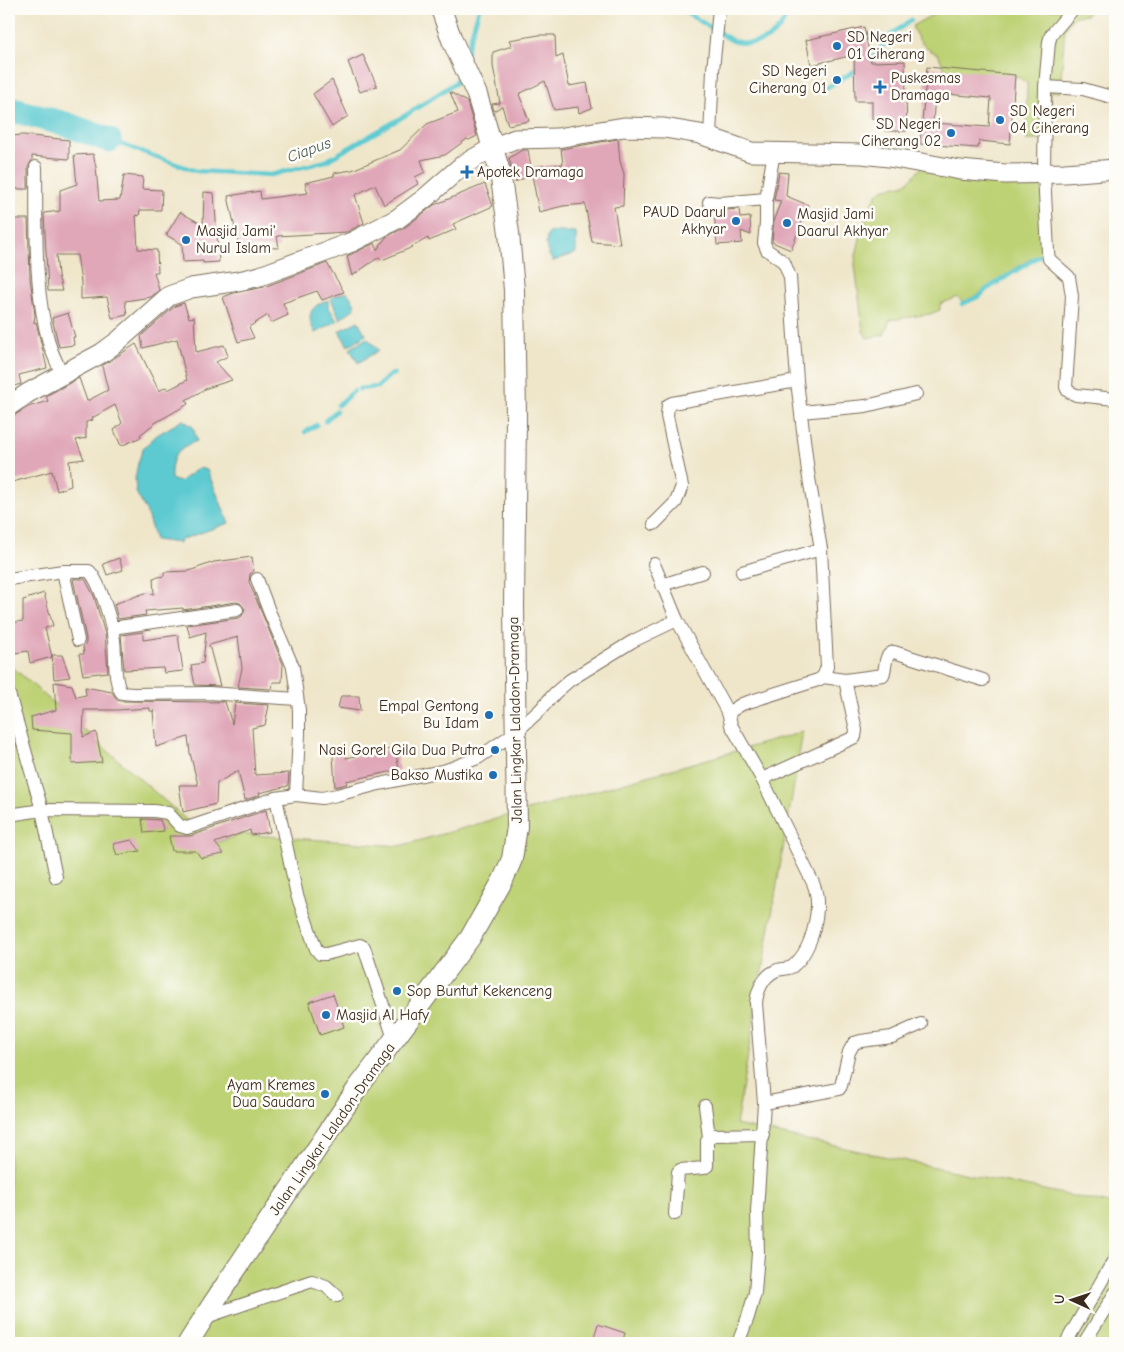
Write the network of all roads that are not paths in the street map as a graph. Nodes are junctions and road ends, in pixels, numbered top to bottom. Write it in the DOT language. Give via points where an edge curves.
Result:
graph roads {
  1 [pos="441,9"];
  2 [pos="1073,9"];
  3 [pos="719,11"];
  4 [pos="1045,87"];
  5 [pos="1115,98"];
  6 [pos="710,138"];
  7 [pos="493,148"];
  8 [pos="774,152"];
  9 [pos="36,167"];
  10 [pos="1115,169"];
  11 [pos="1044,174"];
  12 [pos="766,199"];
  13 [pos="709,202"];
  14 [pos="62,375"];
  15 [pos="797,382"];
  16 [pos="916,394"];
  17 [pos="1115,399"];
  18 [pos="9,406"];
  19 [pos="801,412"];
  20 [pos="654,524"];
  21 [pos="821,549"];
  22 [pos="654,564"];
  23 [pos="63,571"];
  24 [pos="703,572"];
  25 [pos="742,572"];
  26 [pos="9,579"];
  27 [pos="257,579"];
  28 [pos="662,585"];
  29 [pos="237,610"];
  30 [pos="677,620"];
  31 [pos="112,628"];
  32 [pos="78,640"];
  33 [pos="823,677"];
  34 [pos="845,680"];
  35 [pos="983,680"];
  36 [pos="9,694"];
  37 [pos="297,699"];
  38 [pos="729,715"];
  39 [pos="516,732"];
  40 [pos="762,779"];
  41 [pos="296,795"];
  42 [pos="276,798"];
  43 [pos="42,810"];
  44 [pos="9,816"];
  45 [pos="56,877"];
  46 [pos="921,1024"];
  47 [pos="394,1039"];
  48 [pos="764,1104"];
  49 [pos="705,1106"];
  50 [pos="763,1134"];
  51 [pos="709,1137"];
  52 [pos="674,1214"];
  53 [pos="1115,1258"];
  54 [pos="1115,1293"];
  55 [pos="337,1296"];
  56 [pos="204,1318"];
  57 [pos="188,1343"];
  58 [pos="738,1343"];
  59 [pos="1068,1343"];
  60 [pos="1084,1343"];
  1 -- 7 [label="main road, Jalan Lingkar Laladon-Dramaga" via="477,95"];
  2 -- 4 [label="street" via="1051,35"];
  3 -- 6 [label="street"];
  4 -- 5 [label="street" via="1083,89"];
  4 -- 11 [label="street"];
  6 -- 7 [label="street" via="681,130 629,127 557,138 515,139"];
  6 -- 8 [label="street" via="751,152"];
  7 -- 14 [label="street" via="463,165 398,219 352,242 260,276 191,288 169,296 117,342"];
  7 -- 39 [label="main road, Jalan Lingkar Laladon-Dramaga" via="500,172 514,290"];
  8 -- 11 [label="street" via="862,154 960,170"];
  8 -- 12 [label="street"];
  9 -- 14 [label="street" via="37,267 42,308 49,343"];
  10 -- 11 [label="street"];
  11 -- 17 [label="street" via="1049,259 1069,277 1072,296 1066,387 1076,395"];
  12 -- 13 [label="street"];
  12 -- 15 [label="street" via="764,246 784,262 790,277"];
  14 -- 18 [label="street"];
  15 -- 19 [label="street"];
  15 -- 20 [label="street" via="668,405 667,416 682,486 676,502"];
  16 -- 19 [label="street" via="866,406"];
  19 -- 21 [label="street"];
  21 -- 25 [label="street"];
  21 -- 33 [label="street" via="827,667"];
  22 -- 28 [label="street"];
  23 -- 26 [label="street"];
  23 -- 31 [label="street" via="89,570"];
  23 -- 32 [label="street"];
  24 -- 28 [label="street"];
  27 -- 37 [label="street" via="291,660"];
  28 -- 30 [label="street"];
  29 -- 31 [label="street"];
  30 -- 38 [label="street"];
  30 -- 39 [label="street" via="634,641 570,680"];
  31 -- 37 [label="street" via="117,682 122,693 209,693"];
  33 -- 34 [label="street"];
  33 -- 38 [label="street" via="742,704"];
  34 -- 35 [label="street" via="883,674 887,656 894,652"];
  34 -- 40 [label="street" via="855,737"];
  36 -- 43 [label="street"];
  37 -- 41 [label="street"];
  38 -- 40 [label="street" via="731,725"];
  39 -- 41 [label="street" via="478,758 446,770 329,797"];
  39 -- 47 [label="main road, Jalan Lingkar Laladon-Dramaga" via="517,827 512,859 504,880 470,938"];
  40 -- 48 [label="street" via="813,883 818,902 814,927 803,954 792,967 774,971 760,986 757,995"];
  41 -- 42 [label="street"];
  42 -- 43 [label="street" via="187,828 160,811"];
  42 -- 47 [label="street" via="297,895 316,949 320,954 326,954 360,945 364,947"];
  43 -- 44 [label="street"];
  43 -- 45 [label="street"];
  46 -- 48 [label="street" via="892,1037 854,1043 839,1088"];
  47 -- 56 [label="main road, Jalan Lingkar Laladon-Dramaga" via="356,1089"];
  48 -- 50 [label="street"];
  49 -- 51 [label="street"];
  50 -- 51 [label="street"];
  50 -- 58 [label="street" via="755,1293"];
  51 -- 52 [label="street" via="707,1166 680,1170 676,1175"];
  53 -- 59 [label="street"];
  54 -- 60 [label="street"];
  55 -- 56 [label="street" via="326,1286 312,1282"];
  56 -- 57 [label="main road, Jalan Lingkar Laladon-Dramaga"];
}
